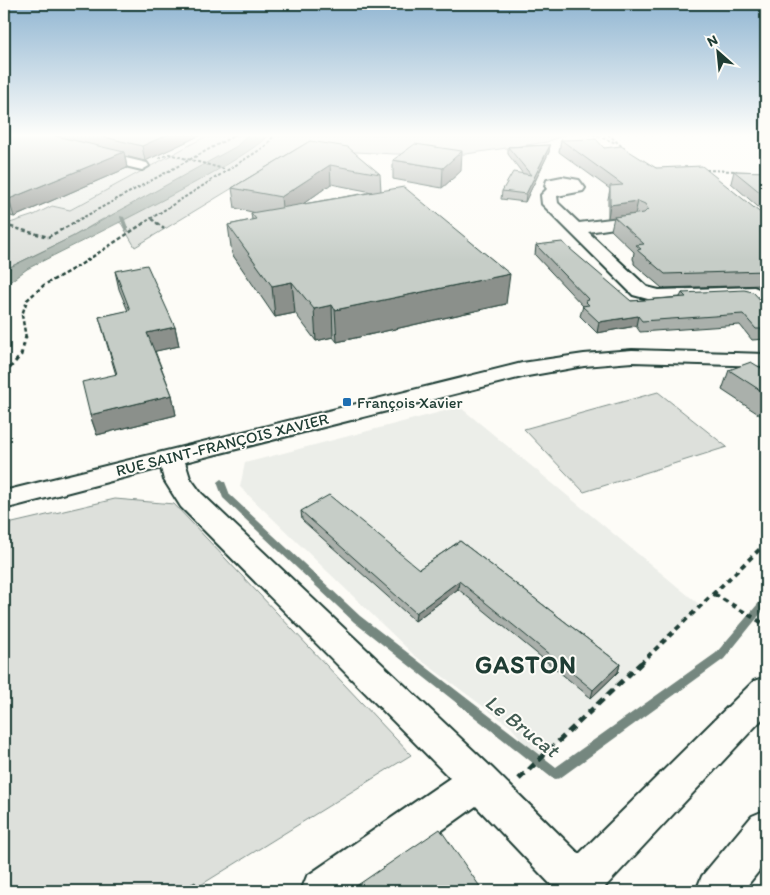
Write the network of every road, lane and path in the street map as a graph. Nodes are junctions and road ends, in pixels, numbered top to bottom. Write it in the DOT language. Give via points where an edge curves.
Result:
graph roads {
  1 [pos="163,176"];
  2 [pos="217,176"];
  3 [pos="556,189"];
  4 [pos="152,220"];
  5 [pos="634,222"];
  6 [pos="4,225"];
  7 [pos="577,228"];
  8 [pos="164,229"];
  9 [pos="766,298"];
  10 [pos="766,360"];
  11 [pos="4,375"];
  12 [pos="170,457"];
  13 [pos="4,500"];
  14 [pos="766,537"];
  15 [pos="714,594"];
  16 [pos="766,626"];
  17 [pos="766,692"];
  18 [pos="488,791"];
  19 [pos="766,830"];
  20 [pos="583,887"];
  21 [pos="322,891"];
  22 [pos="717,891"];
  1 -- 6 [label="path" via="48,237"];
  2 -- 4 [label="path"];
  3 -- 7 [label="street" via="550,195 550,204"];
  4 -- 8 [label="path"];
  4 -- 11 [label="path" via="44,285 27,300 22,315 27,330 25,348 15,366"];
  5 -- 7 [label="street"];
  7 -- 9 [label="street" via="633,286 649,294 741,292"];
  10 -- 12 [label="street, RUE SAINT-FRANÇOIS XAVIER" via="632,356 554,364"];
  12 -- 13 [label="street, RUE SAINT-FRANÇOIS XAVIER"];
  12 -- 18 [label="street" via="177,480 191,500"];
  14 -- 15 [label="path" via="761,548"];
  15 -- 16 [label="path"];
  15 -- 18 [label="path"];
  17 -- 20 [label="street"];
  18 -- 20 [label="street"];
  18 -- 21 [label="street"];
  19 -- 22 [label="street"];
}
